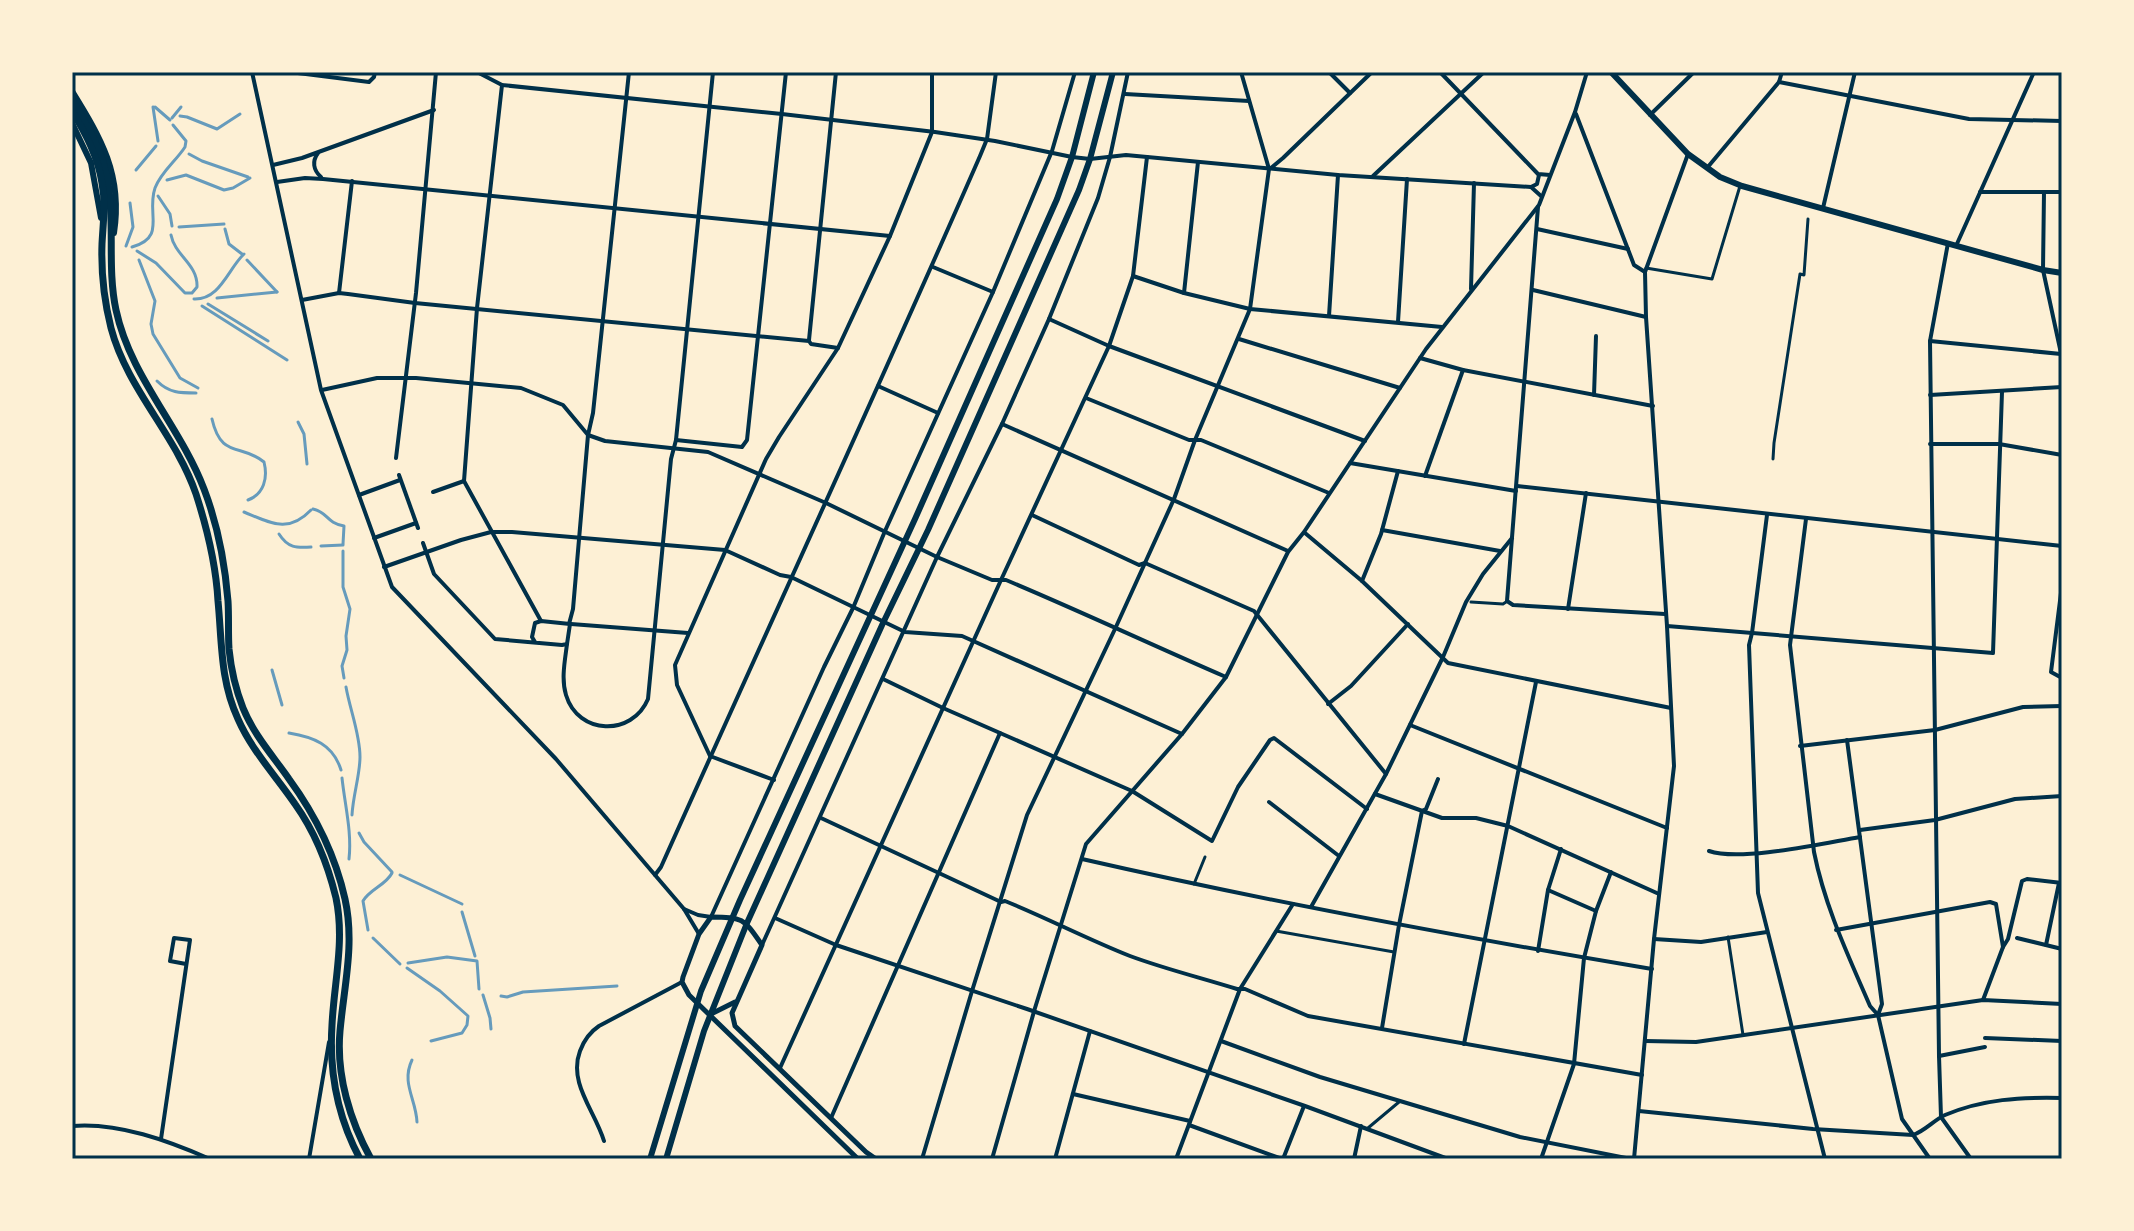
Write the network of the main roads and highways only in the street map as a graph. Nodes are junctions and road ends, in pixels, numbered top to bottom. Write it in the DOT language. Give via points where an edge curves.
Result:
graph roads {
  1 [pos="1094,72"];
  2 [pos="1113,72"];
  3 [pos="1611,72"];
  4 [pos="72,91"];
  5 [pos="72,100"];
  6 [pos="72,111"];
  7 [pos="72,123"];
  8 [pos="107,244"];
  9 [pos="2062,273"];
  10 [pos="360,1159"];
  11 [pos="371,1159"];
  12 [pos="650,1159"];
  13 [pos="666,1159"];
  1 -- 12 [label="main road" via="1051,214 697,1003"];
  2 -- 13 [label="main road" via="1079,190 747,923 703,1034"];
  3 -- 9 [label="main road" via="1688,154 1720,177"];
  4 -- 8 [label="main road" via="110,165 115,205"];
  5 -- 8 [label="main road" via="105,169 110,202"];
  6 -- 8 [label="main road" via="98,163"];
  7 -- 8 [label="main road" via="94,176"];
  8 -- 10 [label="main road" via="103,280 114,338 126,369 186,471 206,527 226,687 237,718 305,819 328,869 340,923 331,1062 338,1101"];
  8 -- 11 [label="main road" via="123,337 183,445 215,525 228,599 229,650 244,710 319,823 337,866 350,923 340,1060 350,1111"];
}
